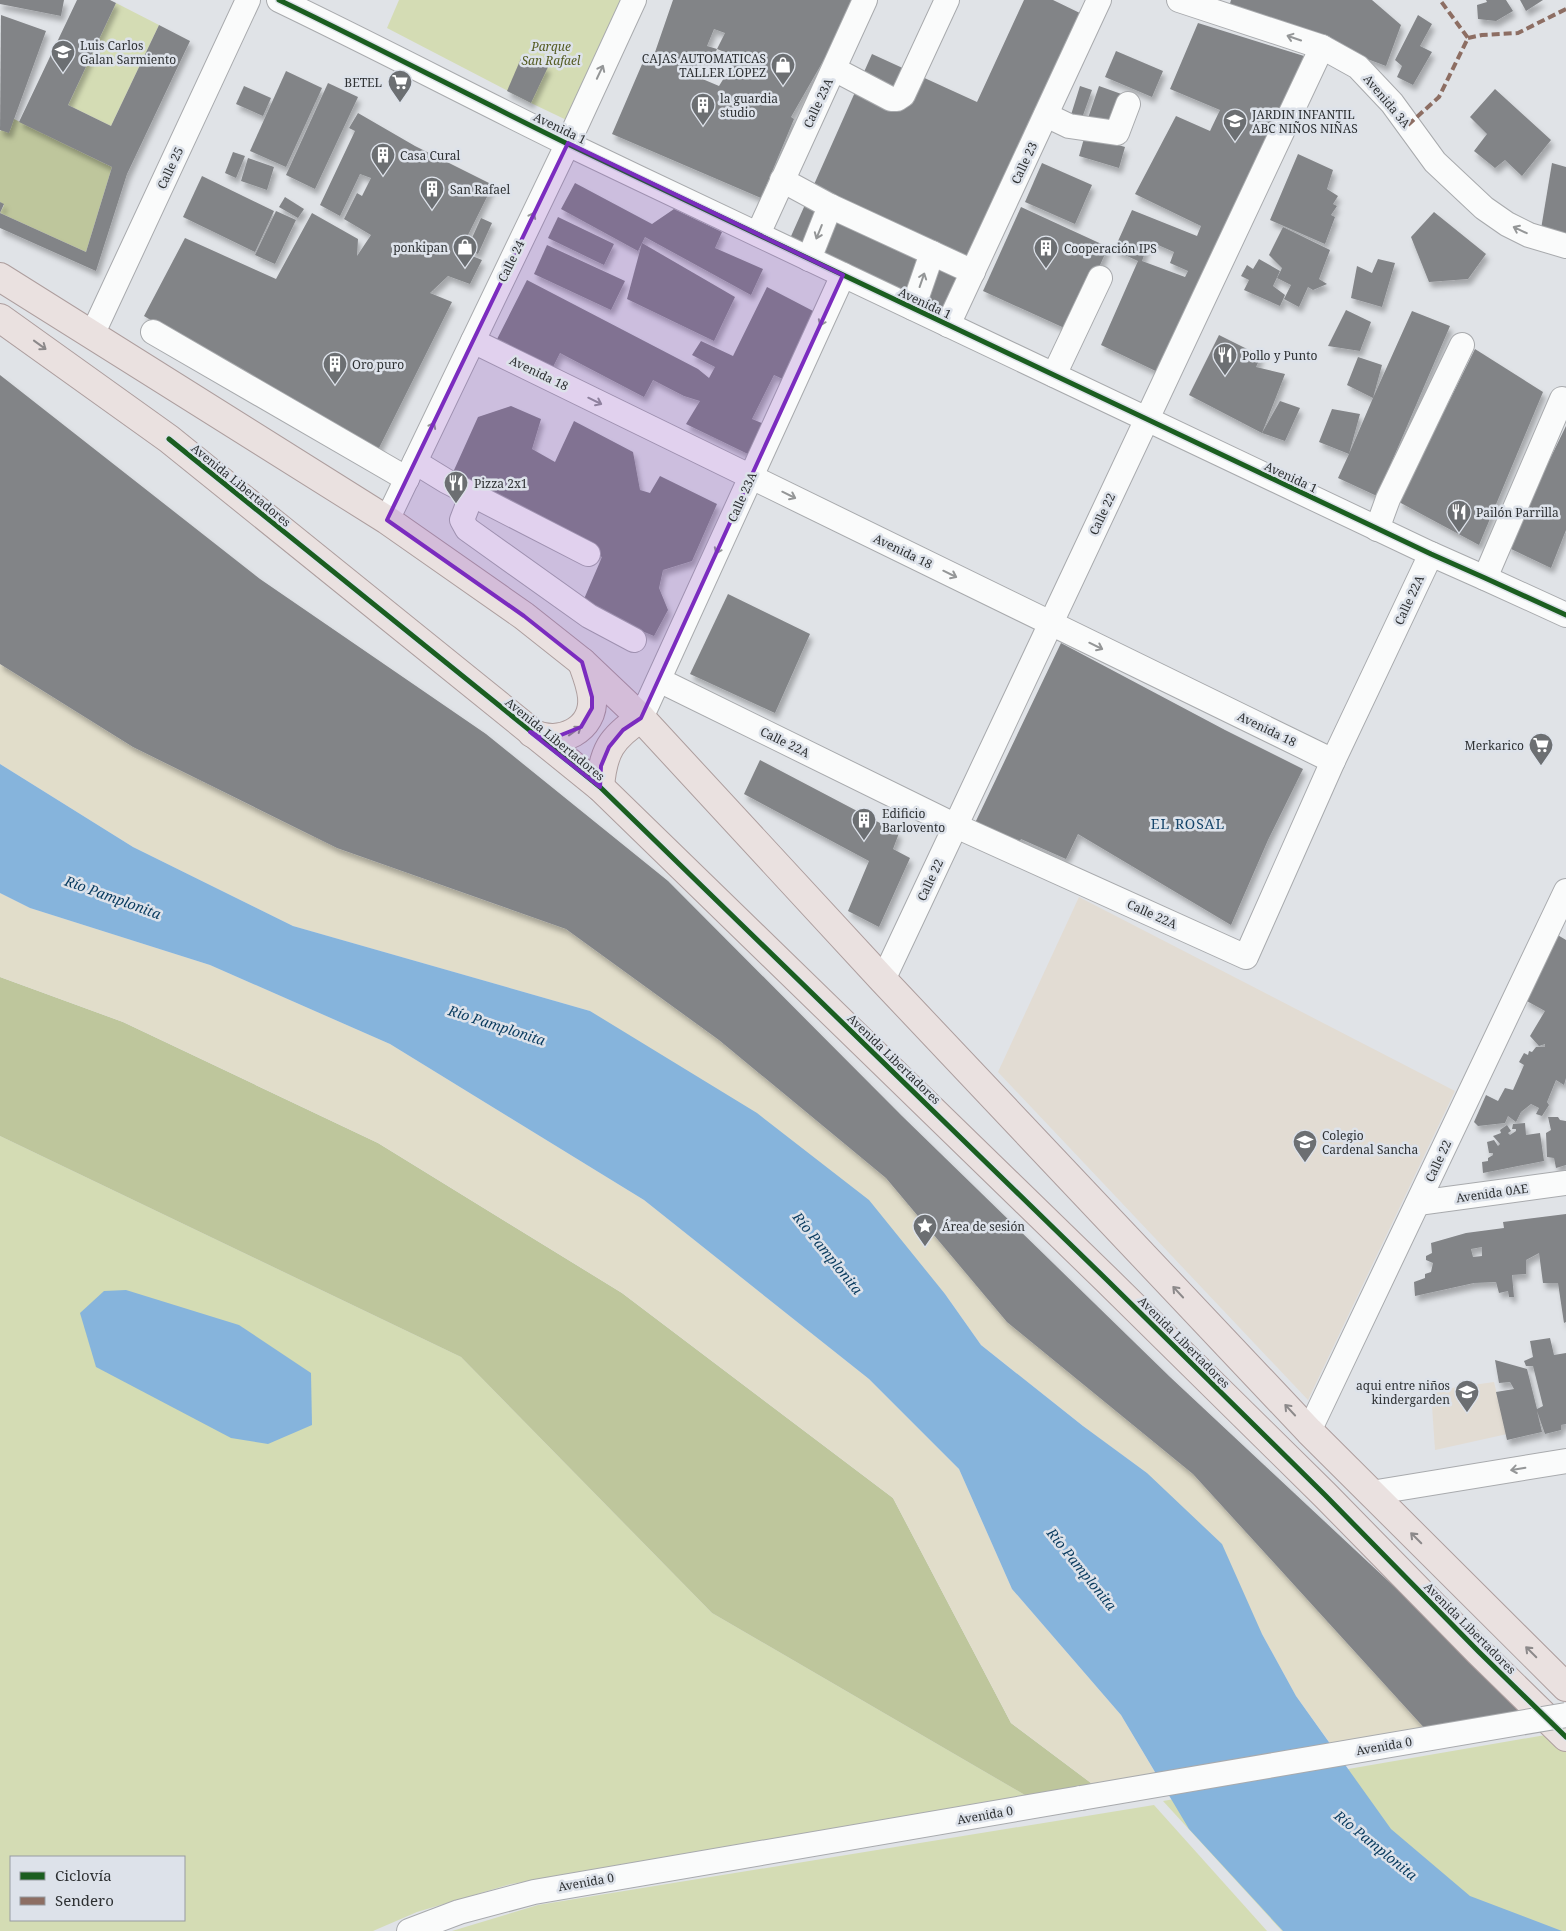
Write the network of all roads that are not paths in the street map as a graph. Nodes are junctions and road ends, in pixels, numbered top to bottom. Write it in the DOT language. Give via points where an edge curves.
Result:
graph roads {
  1 [pos="248,0"];
  2 [pos="279,0"];
  3 [pos="634,0"];
  4 [pos="865,0"];
  5 [pos="947,0"];
  6 [pos="1099,0"];
  7 [pos="1179,0"];
  8 [pos="1225,6"];
  9 [pos="1322,47"];
  10 [pos="834,69"];
  11 [pos="1128,104"];
  12 [pos="1046,115"];
  13 [pos="568,143"];
  14 [pos="782,180"];
  15 [pos="830,206"];
  16 [pos="758,234"];
  17 [pos="1566,246"];
  18 [pos="932,253"];
  19 [pos="808,258"];
  20 [pos="973,272"];
  21 [pos="843,275"];
  22 [pos="0,277"];
  23 [pos="1100,278"];
  24 [pos="913,308"];
  25 [pos="0,318"];
  26 [pos="948,325"];
  27 [pos="153,332"];
  28 [pos="92,335"];
  29 [pos="473,341"];
  30 [pos="1462,344"];
  31 [pos="1054,375"];
  32 [pos="1562,399"];
  33 [pos="1147,419"];
  34 [pos="410,471"];
  35 [pos="751,477"];
  36 [pos="472,494"];
  37 [pos="387,520"];
  38 [pos="1377,529"];
  39 [pos="588,554"];
  40 [pos="1431,554"];
  41 [pos="1490,567"];
  42 [pos="1566,615"];
  43 [pos="1051,623"];
  44 [pos="634,640"];
  45 [pos="582,662"];
  46 [pos="659,680"];
  47 [pos="641,718"];
  48 [pos="530,732"];
  49 [pos="1332,761"];
  50 [pos="600,788"];
  51 [pos="956,826"];
  52 [pos="1566,891"];
  53 [pos="883,980"];
  54 [pos="1566,1183"];
  55 [pos="1418,1203"];
  56 [pos="1309,1431"];
  57 [pos="1566,1461"];
  58 [pos="1371,1493"];
  59 [pos="1566,1687"];
  60 [pos="1566,1715"];
  61 [pos="1566,1737"];
  62 [pos="409,1931"];
  1 -- 28 [label="street, Calle 25"];
  2 -- 13 [label="street, Avenida 1"];
  13 -- 3 [label="street, Calle 24, one-way"];
  4 -- 10 [label="street, Calle 23A"];
  5 -- 10 [label="street" via="903,95 898,99 891,99"];
  6 -- 12 [label="street, Calle 23"];
  7 -- 8 [label="street, Avenida 3A"];
  9 -- 8 [label="street, Avenida 3A, one-way"];
  17 -- 9 [label="street, Avenida 3A, one-way" via="1529,235 1484,208 1435,162 1392,103 1358,67"];
  9 -- 33 [label="street, Calle 22"];
  10 -- 14 [label="street, Calle 23A"];
  11 -- 12 [label="street" via="1117,133 1069,126"];
  12 -- 20 [label="street, Calle 23"];
  13 -- 16 [label="street, Avenida 1"];
  29 -- 13 [label="street, Calle 24, one-way"];
  14 -- 15 [label="street"];
  14 -- 16 [label="street, Calle 23A"];
  15 -- 18 [label="street"];
  15 -- 19 [label="street, one-way"];
  16 -- 19 [label="street, Avenida 1"];
  18 -- 20 [label="street"];
  24 -- 18 [label="street, one-way"];
  19 -- 21 [label="street, Avenida 1"];
  20 -- 26 [label="street, Calle 23"];
  21 -- 24 [label="street, Avenida 1"];
  21 -- 35 [label="street, Calle 23A, one-way"];
  22 -- 28 [label="main road, Avenida Libertadores"];
  23 -- 31 [label="street"];
  24 -- 26 [label="street, Avenida 1"];
  25 -- 48 [label="main road, Avenida Libertadores, one-way" via="169,439"];
  26 -- 31 [label="street, Avenida 1"];
  27 -- 34 [label="street"];
  28 -- 37 [label="main road, Avenida Libertadores"];
  34 -- 29 [label="street, Calle 24, one-way"];
  29 -- 35 [label="street, Avenida 18, one-way"];
  30 -- 38 [label="street" via="1388,499"];
  31 -- 33 [label="street, Avenida 1"];
  32 -- 41 [label="street"];
  33 -- 38 [label="street, Avenida 1"];
  33 -- 43 [label="street, Calle 22"];
  34 -- 36 [label="street"];
  34 -- 37 [label="street, Calle 24"];
  35 -- 43 [label="street, Avenida 18, one-way"];
  35 -- 46 [label="street, Calle 23A, one-way"];
  36 -- 39 [label="street"];
  36 -- 44 [label="street" via="462,520 467,529 588,616"];
  37 -- 45 [label="main road, Avenida Libertadores" via="524,616"];
  38 -- 40 [label="street, Avenida 1"];
  40 -- 41 [label="street, Avenida 1"];
  40 -- 49 [label="street, Calle 22A"];
  41 -- 42 [label="street, Avenida 1"];
  43 -- 49 [label="street, Avenida 18, one-way"];
  43 -- 51 [label="street, Calle 22"];
  45 -- 47 [label="main road, Avenida Libertadores"];
  48 -- 45 [label="main road, one-way" via="540,737 562,738 573,734 588,718 592,696"];
  46 -- 47 [label="street, Calle 23A"];
  46 -- 51 [label="street, Calle 22A"];
  47 -- 50 [label="main road" via="623,730 609,746 602,766"];
  47 -- 53 [label="main road, Avenida Libertadores"];
  48 -- 50 [label="main road, Avenida Libertadores"];
  49 -- 51 [label="street, Calle 22A" via="1246,957"];
  50 -- 61 [label="main road, Avenida Libertadores" via="1020,1194"];
  51 -- 53 [label="street, Calle 22"];
  52 -- 55 [label="street, Calle 22"];
  56 -- 53 [label="main road, Avenida Libertadores, one-way"];
  54 -- 55 [label="street, Avenida 0AE"];
  55 -- 56 [label="street, Calle 22"];
  56 -- 58 [label="main road, Avenida Libertadores"];
  57 -- 58 [label="street, one-way"];
  59 -- 58 [label="main road, Avenida Libertadores, one-way"];
  60 -- 62 [label="street, Avenida 0, bridge" via="534,1892 459,1912"];
}
